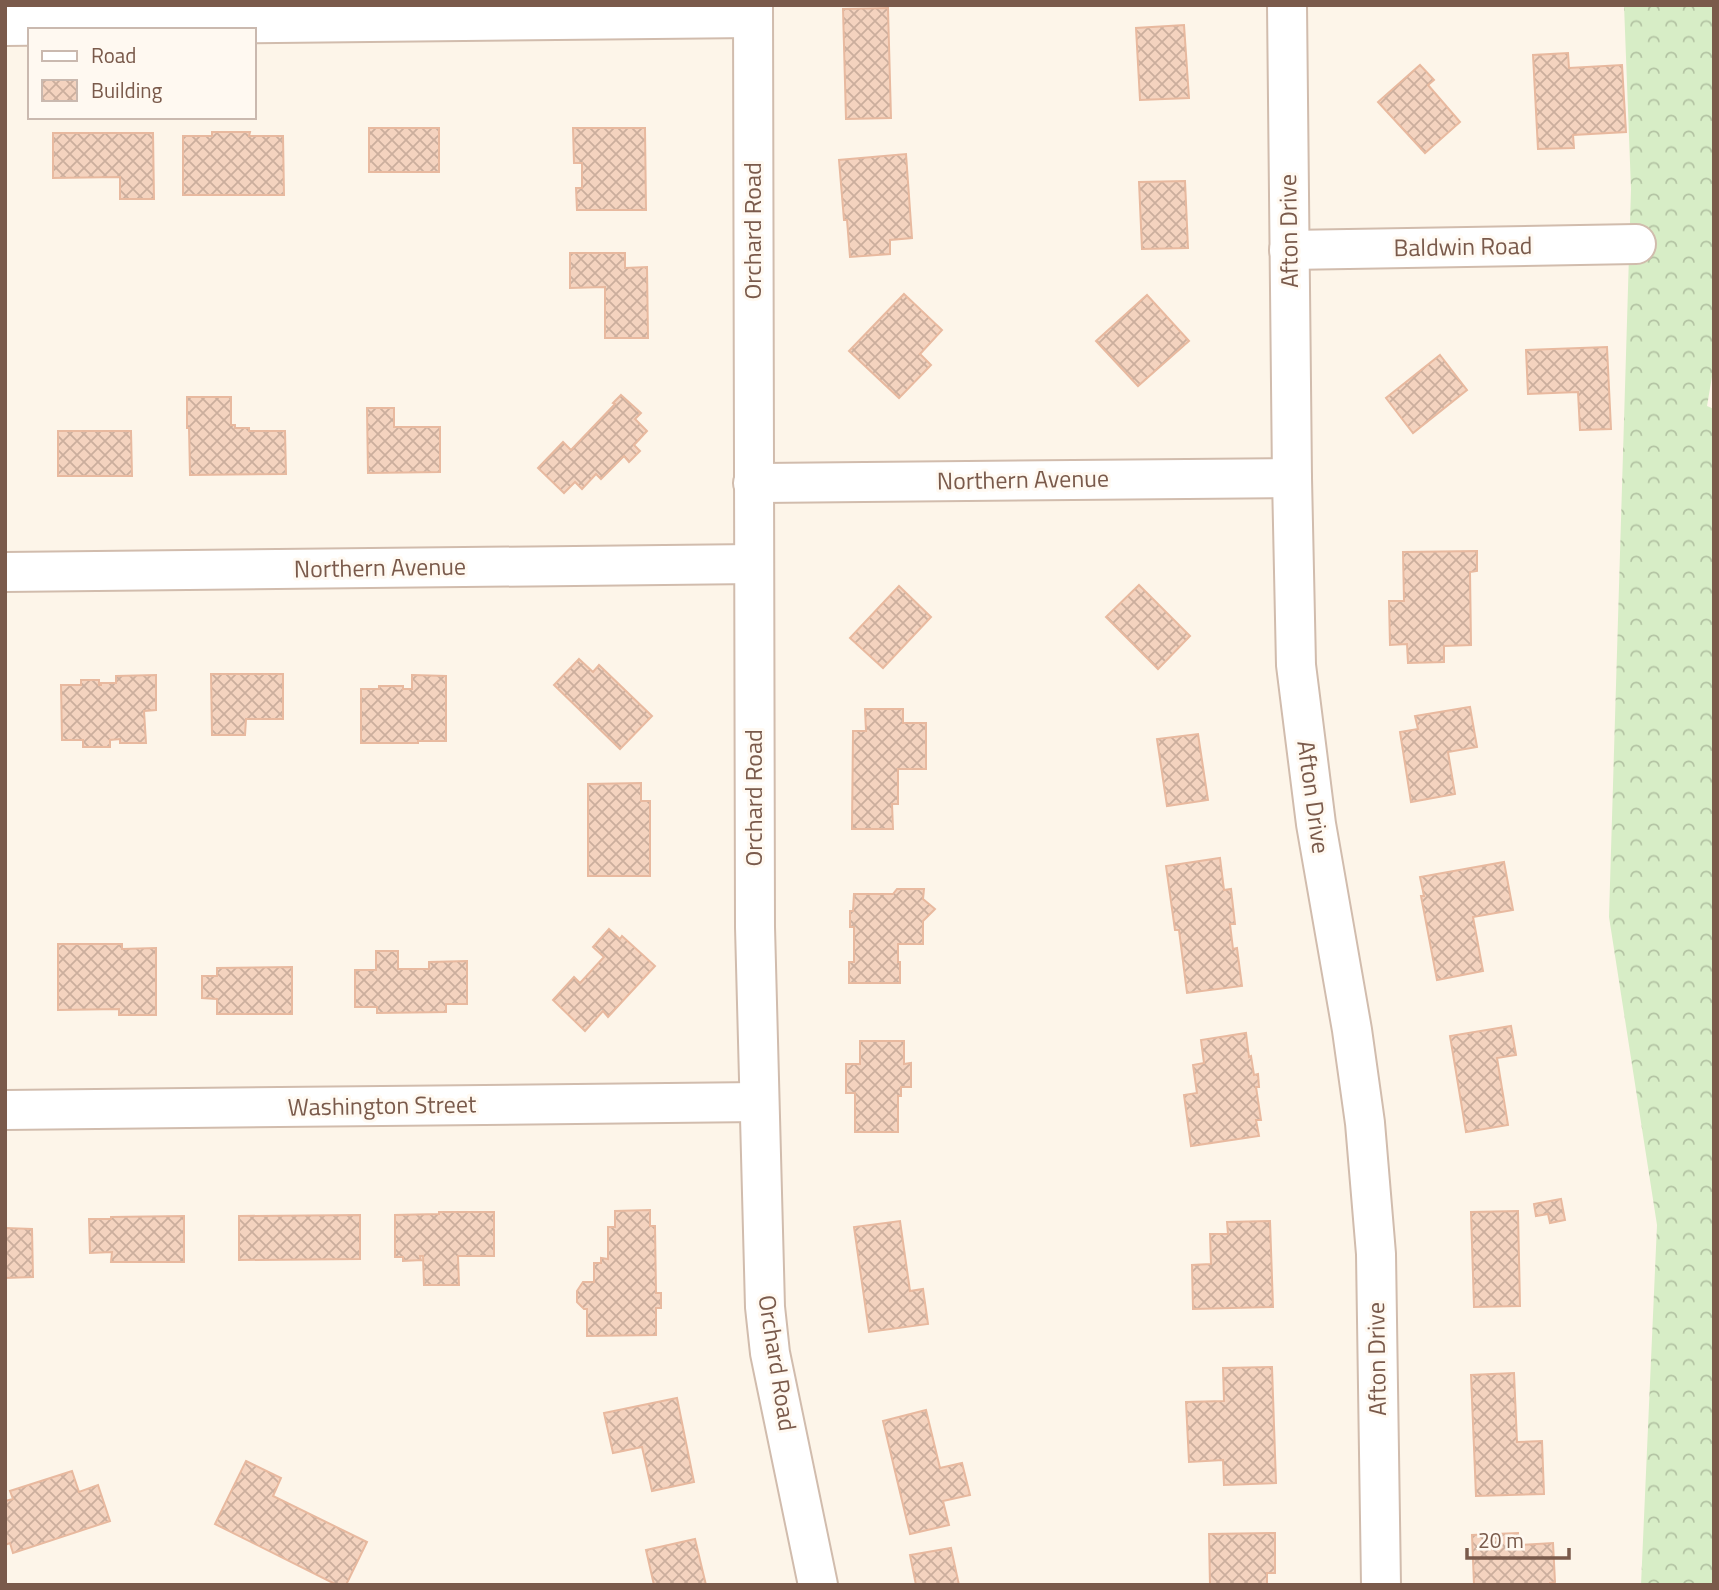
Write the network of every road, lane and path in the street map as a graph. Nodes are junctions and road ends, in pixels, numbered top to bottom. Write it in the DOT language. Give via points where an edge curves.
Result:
graph roads {
  1 [pos="1287,5"];
  2 [pos="752,12"];
  3 [pos="5,26"];
  4 [pos="1636,244"];
  5 [pos="1289,250"];
  6 [pos="1292,478"];
  7 [pos="754,483"];
  8 [pos="754,564"];
  9 [pos="5,572"];
  10 [pos="759,1102"];
  11 [pos="5,1111"];
  12 [pos="818,1585"];
  13 [pos="1381,1585"];
  1 -- 5 [label="street, Afton Drive"];
  2 -- 3 [label="street"];
  2 -- 7 [label="street, Orchard Road"];
  4 -- 5 [label="street, Baldwin Road"];
  5 -- 6 [label="street, Afton Drive"];
  6 -- 7 [label="street, Northern Avenue"];
  6 -- 13 [label="street, Afton Drive" via="1296,665 1316,824 1363,1110 1376,1254"];
  7 -- 8 [label="street, Orchard Road"];
  8 -- 9 [label="street, Northern Avenue"];
  8 -- 10 [label="street, Orchard Road"];
  10 -- 11 [label="street, Washington Street"];
  10 -- 12 [label="street, Orchard Road" via="770,1353"];
}
